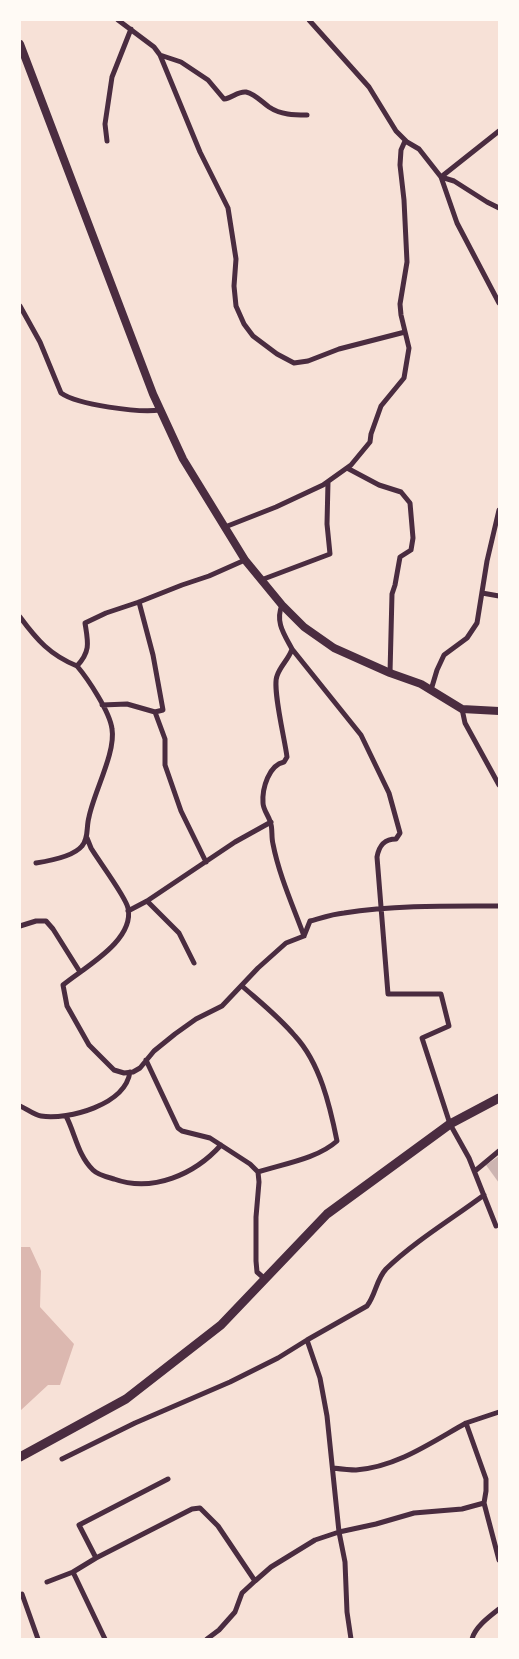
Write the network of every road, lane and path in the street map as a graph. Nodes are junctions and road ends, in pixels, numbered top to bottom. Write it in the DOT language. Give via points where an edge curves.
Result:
graph roads {
  1 [pos="118,20"];
  2 [pos="309,20"];
  3 [pos="130,29"];
  4 [pos="20,44"];
  5 [pos="160,55"];
  6 [pos="307,115"];
  7 [pos="499,131"];
  8 [pos="405,140"];
  9 [pos="107,141"];
  10 [pos="441,177"];
  11 [pos="499,208"];
  12 [pos="499,303"];
  13 [pos="20,306"];
  14 [pos="405,332"];
  15 [pos="160,410"];
  16 [pos="347,468"];
  17 [pos="328,482"];
  18 [pos="499,510"];
  19 [pos="224,526"];
  20 [pos="245,560"];
  21 [pos="261,580"];
  22 [pos="482,593"];
  23 [pos="499,596"];
  24 [pos="139,602"];
  25 [pos="282,605"];
  26 [pos="20,617"];
  27 [pos="292,649"];
  28 [pos="77,666"];
  29 [pos="390,673"];
  30 [pos="431,690"];
  31 [pos="102,705"];
  32 [pos="462,709"];
  33 [pos="499,711"];
  34 [pos="155,712"];
  35 [pos="499,785"];
  36 [pos="271,822"];
  37 [pos="87,838"];
  38 [pos="206,862"];
  39 [pos="36,863"];
  40 [pos="147,901"];
  41 [pos="499,906"];
  42 [pos="382,909"];
  43 [pos="128,911"];
  44 [pos="20,926"];
  45 [pos="304,936"];
  46 [pos="194,963"];
  47 [pos="80,972"];
  48 [pos="242,986"];
  49 [pos="146,1060"];
  50 [pos="130,1072"];
  51 [pos="499,1098"];
  52 [pos="20,1106"];
  53 [pos="66,1116"];
  54 [pos="450,1124"];
  55 [pos="220,1145"];
  56 [pos="499,1151"];
  57 [pos="475,1171"];
  58 [pos="258,1172"];
  59 [pos="484,1195"];
  60 [pos="496,1226"];
  61 [pos="265,1279"];
  62 [pos="306,1340"];
  63 [pos="499,1412"];
  64 [pos="466,1423"];
  65 [pos="20,1457"];
  66 [pos="62,1459"];
  67 [pos="333,1468"];
  68 [pos="168,1478"];
  69 [pos="484,1502"];
  70 [pos="339,1532"];
  71 [pos="96,1558"];
  72 [pos="499,1560"];
  73 [pos="73,1572"];
  74 [pos="255,1581"];
  75 [pos="47,1582"];
  76 [pos="22,1594"];
  77 [pos="499,1608"];
  78 [pos="38,1639"];
  79 [pos="105,1639"];
  80 [pos="207,1639"];
  81 [pos="351,1639"];
  82 [pos="472,1639"];
  1 -- 3 [label="street"];
  2 -- 8 [label="street" via="369,87"];
  3 -- 5 [label="street"];
  3 -- 9 [label="street" via="112,77 105,124"];
  4 -- 15 [label="street"];
  5 -- 6 [label="street" via="181,62 208,80 224,99 247,92 285,114"];
  5 -- 14 [label="street" via="200,152 228,208 236,259 236,306 253,336 294,364"];
  7 -- 10 [label="street"];
  8 -- 10 [label="street" via="419,149"];
  8 -- 14 [label="street" via="400,165 407,262 400,304"];
  10 -- 11 [label="street" via="454,181"];
  10 -- 12 [label="street" via="457,223"];
  13 -- 15 [label="street" via="40,342 61,393 68,398 108,407"];
  14 -- 16 [label="street" via="409,348 404,378 381,406 370,442"];
  15 -- 19 [label="street" via="183,458"];
  16 -- 17 [label="street"];
  16 -- 29 [label="street" via="379,485 401,492 410,503 414,538 411,550 400,557 392,594"];
  17 -- 19 [label="street" via="276,507"];
  17 -- 21 [label="street" via="330,554"];
  18 -- 22 [label="street"];
  19 -- 20 [label="street"];
  20 -- 21 [label="street"];
  20 -- 24 [label="street"];
  21 -- 25 [label="street"];
  22 -- 23 [label="street"];
  22 -- 30 [label="street" via="477,623 467,638 444,655"];
  24 -- 28 [label="street" via="85,623 88,644 85,658"];
  24 -- 34 [label="street" via="163,710"];
  25 -- 27 [label="street" via="278,618"];
  25 -- 29 [label="street" via="304,627 334,648"];
  26 -- 28 [label="street" via="50,651"];
  27 -- 36 [label="street" via="276,677 287,757 272,769 266,786 262,805"];
  27 -- 42 [label="street" via="361,734 389,793 400,833 378,850"];
  28 -- 31 [label="street"];
  29 -- 30 [label="street"];
  30 -- 32 [label="street"];
  31 -- 34 [label="street" via="127,704"];
  31 -- 37 [label="street" via="112,727 113,744 89,815"];
  32 -- 33 [label="street"];
  32 -- 35 [label="street" via="465,723"];
  34 -- 38 [label="street" via="165,739 165,765"];
  36 -- 38 [label="street"];
  36 -- 45 [label="street" via="272,843"];
  37 -- 39 [label="street" via="81,848 56,860"];
  37 -- 43 [label="street"];
  38 -- 40 [label="street"];
  40 -- 43 [label="street"];
  40 -- 46 [label="street" via="180,933"];
  41 -- 42 [label="street"];
  42 -- 45 [label="street" via="310,921"];
  42 -- 54 [label="street" via="388,994 441,994 449,1026 422,1038"];
  43 -- 47 [label="street" via="127,923 113,945"];
  44 -- 47 [label="street" via="36,920 46,921"];
  45 -- 48 [label="street" via="286,943"];
  47 -- 50 [label="street" via="62,985 67,1006 89,1045 114,1070"];
  48 -- 49 [label="street" via="222,1006 196,1019 161,1044"];
  48 -- 58 [label="street" via="297,1037 322,1083 337,1141 313,1155"];
  49 -- 50 [label="street" via="140,1068"];
  49 -- 55 [label="street" via="178,1128 210,1138"];
  50 -- 53 [label="street" via="120,1092 102,1104"];
  51 -- 54 [label="main road"];
  52 -- 53 [label="street" via="40,1116"];
  53 -- 55 [label="street" via="86,1162 95,1172 124,1183 167,1180 190,1171 210,1158"];
  54 -- 57 [label="street"];
  54 -- 61 [label="main road" via="326,1214"];
  55 -- 58 [label="street"];
  56 -- 57 [label="street"];
  57 -- 59 [label="street"];
  58 -- 61 [label="street" via="256,1260 257,1272"];
  59 -- 60 [label="street"];
  59 -- 62 [label="street" via="385,1270 367,1306"];
  61 -- 65 [label="main road" via="221,1325 126,1399"];
  62 -- 66 [label="street" via="230,1382"];
  62 -- 67 [label="street" via="320,1378"];
  63 -- 64 [label="street"];
  64 -- 67 [label="street" via="398,1460 356,1470"];
  64 -- 69 [label="street" via="486,1479"];
  67 -- 70 [label="street"];
  68 -- 71 [label="street" via="79,1525"];
  69 -- 70 [label="street" via="462,1509 414,1513"];
  69 -- 72 [label="street"];
  70 -- 74 [label="street" via="315,1540 271,1566"];
  70 -- 81 [label="street" via="345,1562"];
  71 -- 73 [label="street"];
  71 -- 74 [label="street" via="200,1508 218,1526"];
  73 -- 75 [label="street"];
  73 -- 79 [label="street"];
  74 -- 80 [label="street" via="242,1593 235,1612"];
  76 -- 78 [label="street"];
  77 -- 82 [label="street"];
}
